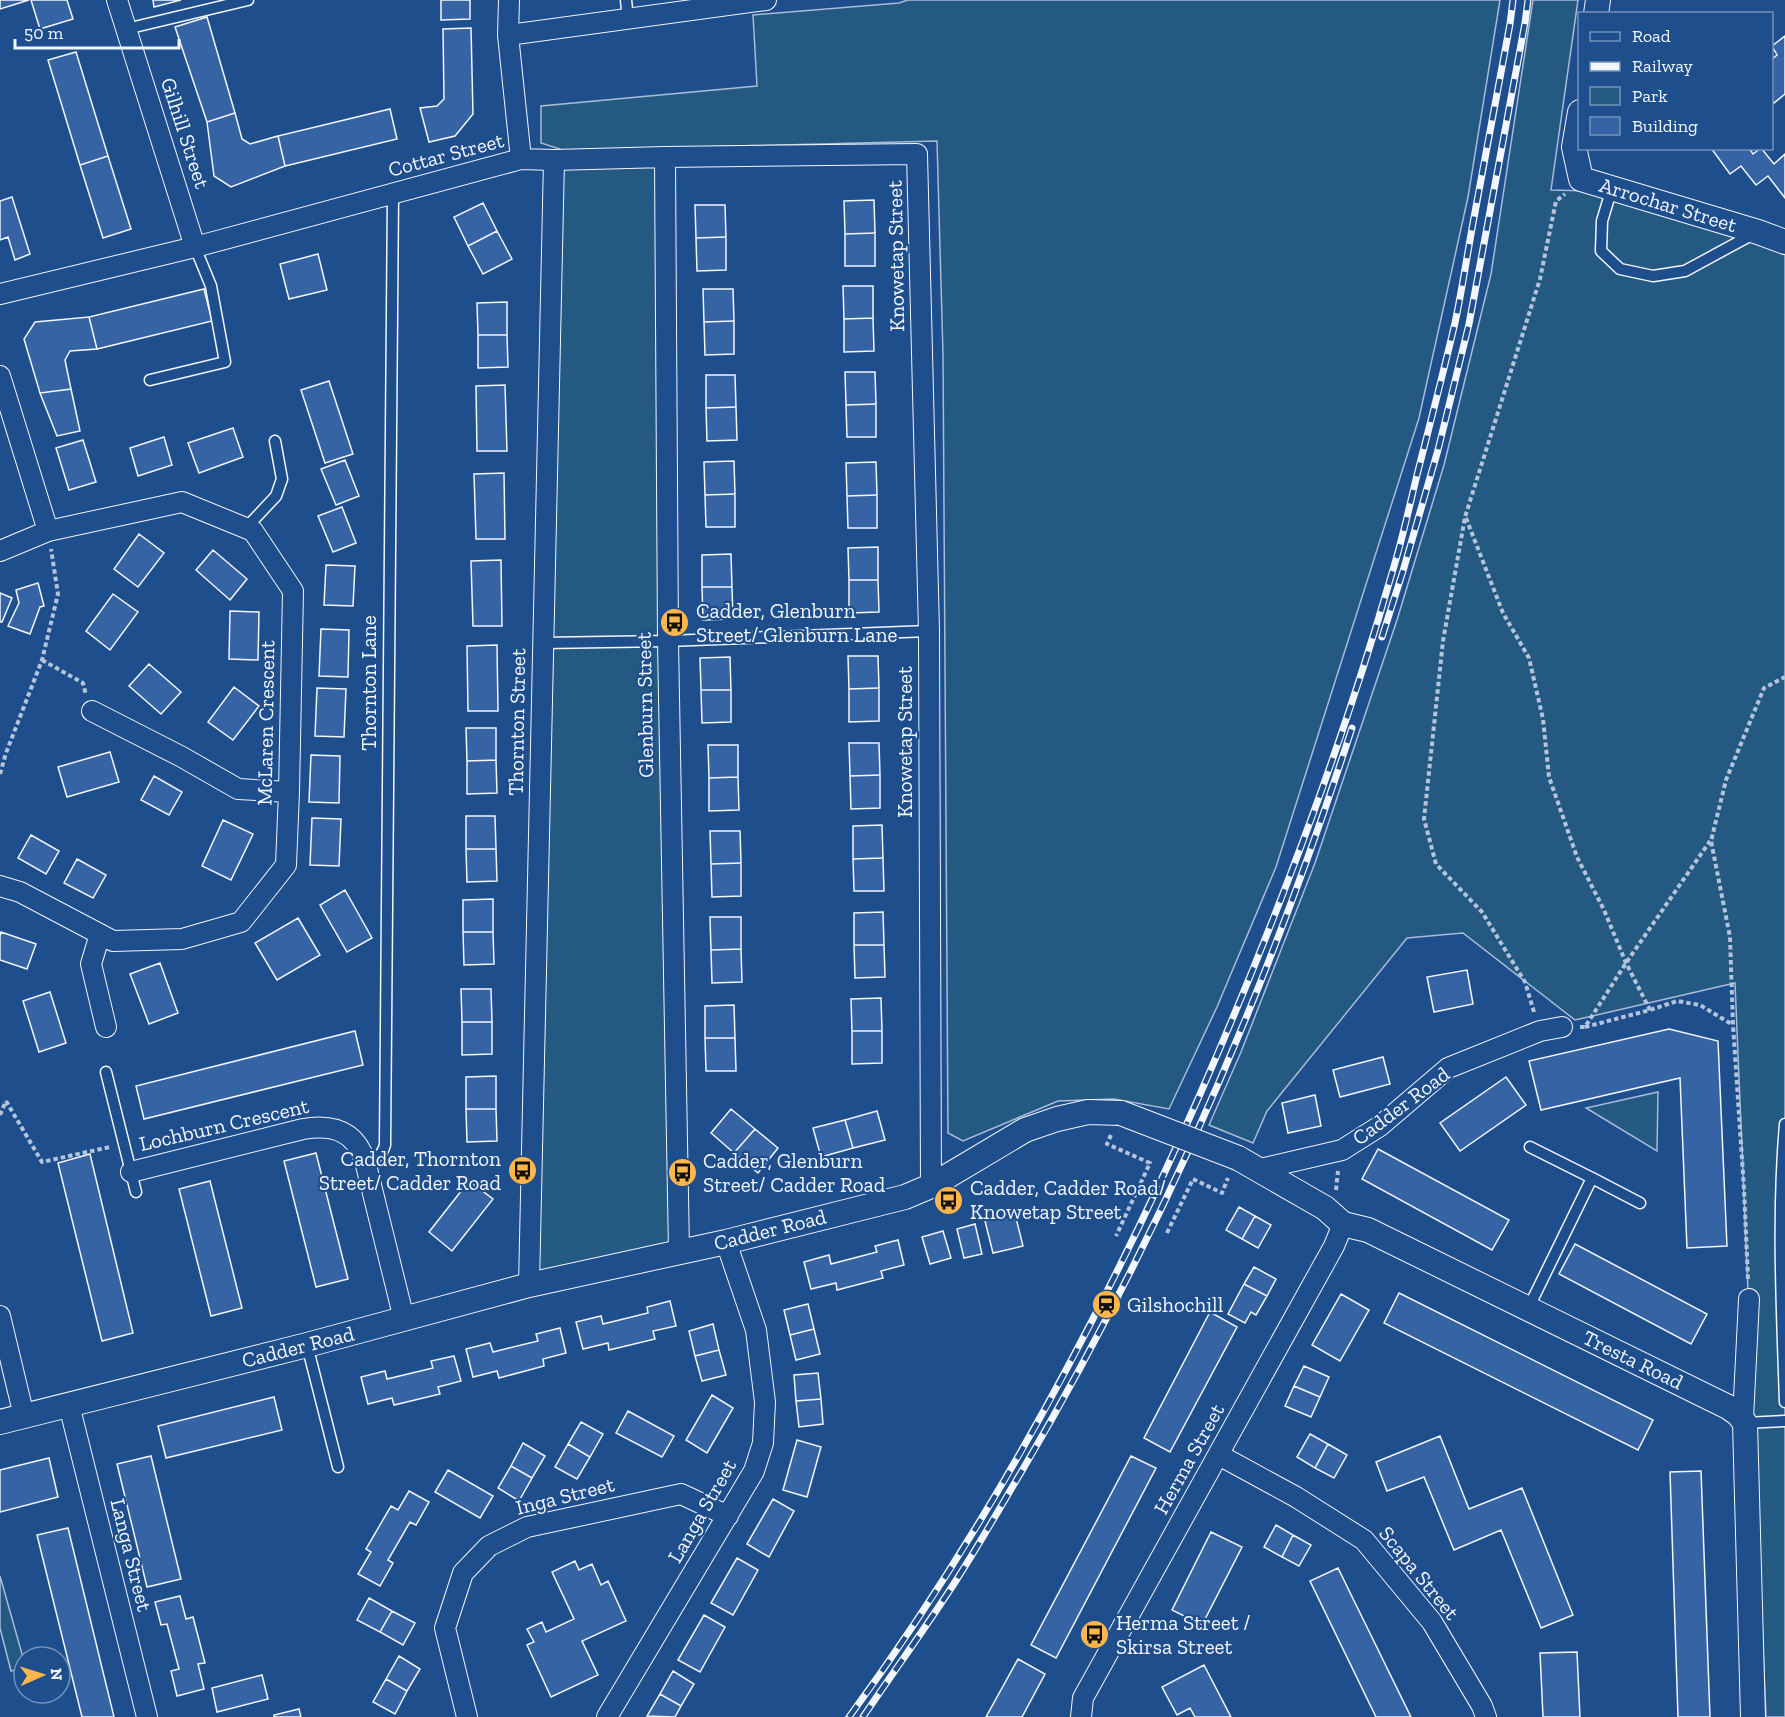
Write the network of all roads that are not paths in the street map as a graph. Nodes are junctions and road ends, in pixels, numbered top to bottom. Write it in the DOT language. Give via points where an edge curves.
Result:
graph roads {
  1 [pos="117,0"];
  2 [pos="248,0"];
  3 [pos="509,0"];
  4 [pos="765,0"];
  5 [pos="627,9"];
  6 [pos="126,29"];
  7 [pos="508,35"];
  8 [pos="1578,124"];
  9 [pos="917,154"];
  10 [pos="665,157"];
  11 [pos="521,159"];
  12 [pos="554,160"];
  13 [pos="1612,188"];
  14 [pos="393,194"];
  15 [pos="1758,232"];
  16 [pos="1785,242"];
  17 [pos="195,247"];
  18 [pos="0,294"];
  19 [pos="0,376"];
  20 [pos="150,380"];
  21 [pos="275,441"];
  22 [pos="246,528"];
  23 [pos="48,531"];
  24 [pos="0,551"];
  25 [pos="929,631"];
  26 [pos="668,641"];
  27 [pos="543,643"];
  28 [pos="92,711"];
  29 [pos="289,792"];
  30 [pos="0,886"];
  31 [pos="100,934"];
  32 [pos="106,1027"];
  33 [pos="1562,1027"];
  34 [pos="106,1072"];
  35 [pos="1785,1124"];
  36 [pos="1530,1147"];
  37 [pos="365,1161"];
  38 [pos="1247,1164"];
  39 [pos="131,1172"];
  40 [pos="1592,1178"];
  41 [pos="931,1186"];
  42 [pos="136,1192"];
  43 [pos="1640,1203"];
  44 [pos="1338,1219"];
  45 [pos="726,1242"];
  46 [pos="679,1251"];
  47 [pos="529,1285"];
  48 [pos="1749,1299"];
  49 [pos="1528,1309"];
  50 [pos="0,1316"];
  51 [pos="404,1319"];
  52 [pos="307,1344"];
  53 [pos="1785,1402"];
  54 [pos="69,1405"];
  55 [pos="24,1416"];
  56 [pos="1744,1421"];
  57 [pos="1785,1421"];
  58 [pos="0,1422"];
  59 [pos="1219,1455"];
  60 [pos="339,1467"];
  61 [pos="728,1516"];
  62 [pos="147,1717"];
  63 [pos="467,1717"];
  64 [pos="607,1717"];
  65 [pos="1081,1717"];
  66 [pos="1486,1717"];
  67 [pos="1753,1717"];
  1 -- 6 [label="street, Gilhill Street"];
  2 -- 6 [label="lane"];
  3 -- 7 [label="street"];
  4 -- 5 [label="street"];
  5 -- 7 [label="street"];
  6 -- 17 [label="street, Gilhill Street"];
  7 -- 11 [label="street"];
  8 -- 13 [label="street, Arrochar Street" via="1574,147 1581,179"];
  9 -- 10 [label="street, Cottar Street"];
  9 -- 25 [label="street, Knowetap Street"];
  10 -- 12 [label="street, Cottar Street"];
  10 -- 26 [label="street, Glenburn Street"];
  11 -- 12 [label="street, Cottar Street"];
  11 -- 14 [label="street, Cottar Street"];
  12 -- 27 [label="street, Thornton Street"];
  13 -- 15 [label="street, Arrochar Street"];
  13 -- 15 [label="lane" via="1602,221 1601,251 1620,269 1653,276 1685,271"];
  14 -- 17 [label="street, Cottar Street"];
  14 -- 37 [label="lane, Thornton Lane" via="386,1145 382,1154"];
  15 -- 16 [label="street, Arrochar Street"];
  17 -- 18 [label="street, Cottar Street"];
  17 -- 20 [label="lane" via="211,286 225,362"];
  19 -- 23 [label="street"];
  21 -- 22 [label="lane" via="282,478 276,496"];
  22 -- 23 [label="street, McLaren Crescent" via="182,502"];
  22 -- 29 [label="street, McLaren Crescent" via="253,531 292,591"];
  23 -- 24 [label="street, McLaren Crescent"];
  25 -- 26 [label="lane"];
  25 -- 41 [label="street, Knowetap Street"];
  26 -- 27 [label="lane"];
  26 -- 46 [label="street, Glenburn Street"];
  27 -- 47 [label="street, Thornton Street"];
  28 -- 29 [label="street" via="238,789"];
  29 -- 31 [label="street, McLaren Crescent" via="286,865 241,922 182,939 113,941"];
  30 -- 31 [label="street, McLaren Crescent" via="20,892"];
  31 -- 32 [label="street" via="91,964"];
  33 -- 38 [label="street, Cadder Road" via="1540,1031 1448,1068 1380,1126 1342,1150"];
  34 -- 39 [label="lane"];
  35 -- 53 [label="lane" via="1781,1248"];
  36 -- 40 [label="lane"];
  37 -- 39 [label="street, Lochburn Crescent" via="351,1138 325,1126"];
  37 -- 51 [label="street, Lochburn Crescent"];
  38 -- 41 [label="street, Cadder Road, bridge" via="1121,1113 1088,1112 1025,1130"];
  38 -- 44 [label="street, Tresta Road"];
  39 -- 42 [label="lane"];
  40 -- 43 [label="lane"];
  40 -- 49 [label="lane"];
  41 -- 45 [label="street, Cadder Road" via="905,1197"];
  44 -- 49 [label="street, Tresta Road"];
  44 -- 59 [label="street, Herma Street" via="1334,1246"];
  45 -- 46 [label="street, Cadder Road"];
  45 -- 61 [label="street, Langa Street" via="756,1330 765,1402 763,1443 754,1471"];
  46 -- 47 [label="street, Cadder Road"];
  47 -- 51 [label="street, Cadder Road"];
  48 -- 56 [label="street"];
  49 -- 56 [label="street, Tresta Road" via="1728,1407"];
  50 -- 55 [label="street"];
  51 -- 52 [label="street, Cadder Road"];
  52 -- 54 [label="street, Cadder Road"];
  52 -- 60 [label="lane"];
  54 -- 55 [label="street, Cadder Road"];
  54 -- 62 [label="street, Langa Street"];
  55 -- 58 [label="street, Cadder Road"];
  56 -- 57 [label="lane"];
  56 -- 67 [label="street"];
  59 -- 65 [label="street, Herma Street" via="1083,1698"];
  59 -- 66 [label="street, Scapa Street" via="1364,1540 1432,1622"];
  61 -- 63 [label="street, Inga Street" via="681,1494 527,1527 489,1546 463,1573 445,1628"];
  61 -- 64 [label="street, Langa Street"];
}
